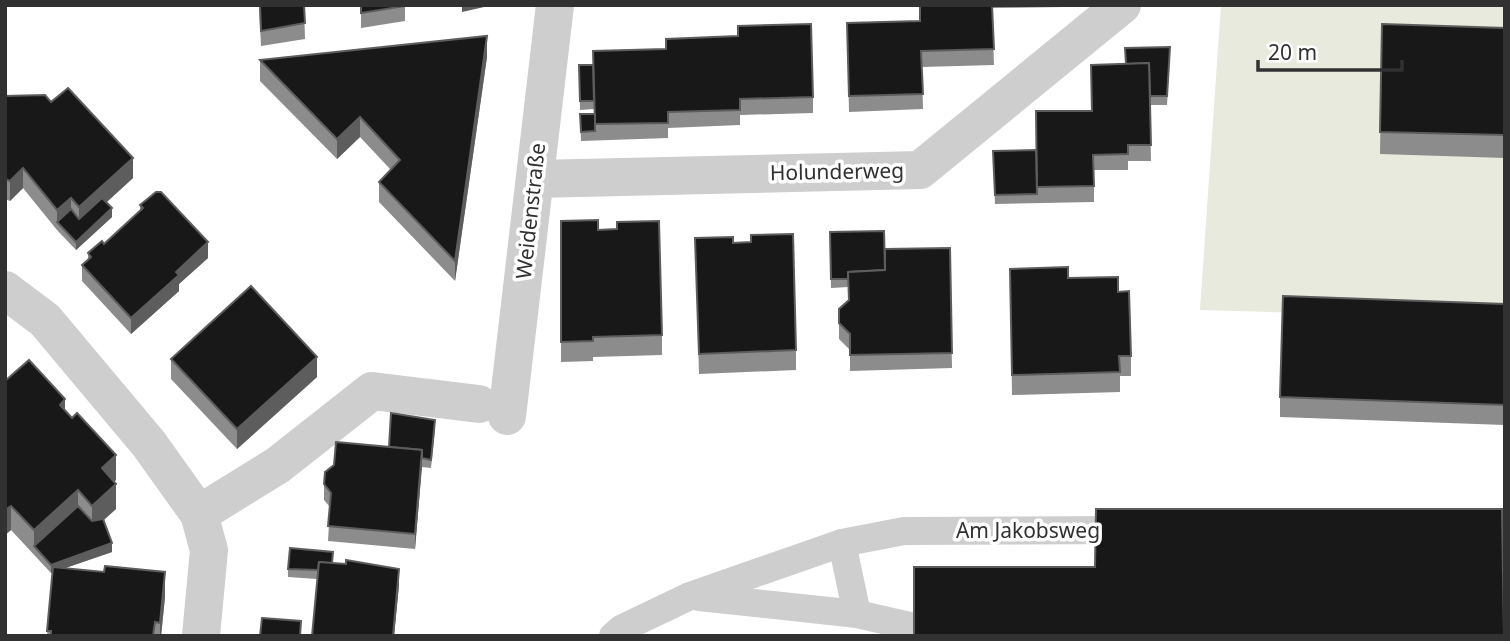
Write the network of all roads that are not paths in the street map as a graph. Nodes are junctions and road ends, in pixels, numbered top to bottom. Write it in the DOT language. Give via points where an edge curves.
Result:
graph roads {
  1 [pos="555,5"];
  2 [pos="1122,5"];
  3 [pos="535,179"];
  4 [pos="5,290"];
  5 [pos="200,514"];
  6 [pos="1155,530"];
  7 [pos="842,543"];
  8 [pos="690,596"];
  9 [pos="857,614"];
  10 [pos="914,627"];
  11 [pos="201,636"];
  12 [pos="613,636"];
  1 -- 3 [label="street, Weidenstraße"];
  2 -- 3 [label="street, Holunderweg" via="920,170"];
  3 -- 5 [label="street, Weidenstraße" via="493,410 372,391 278,465"];
  4 -- 5 [label="street" via="45,320 149,444"];
  5 -- 11 [label="street" via="209,550"];
  6 -- 7 [label="lane, Am Jakobsweg" via="904,531"];
  7 -- 8 [label="lane, Am Jakobsweg"];
  7 -- 9 [label="lane"];
  8 -- 9 [label="lane"];
  8 -- 12 [label="lane, Am Jakobsweg"];
  9 -- 10 [label="lane"];
}
